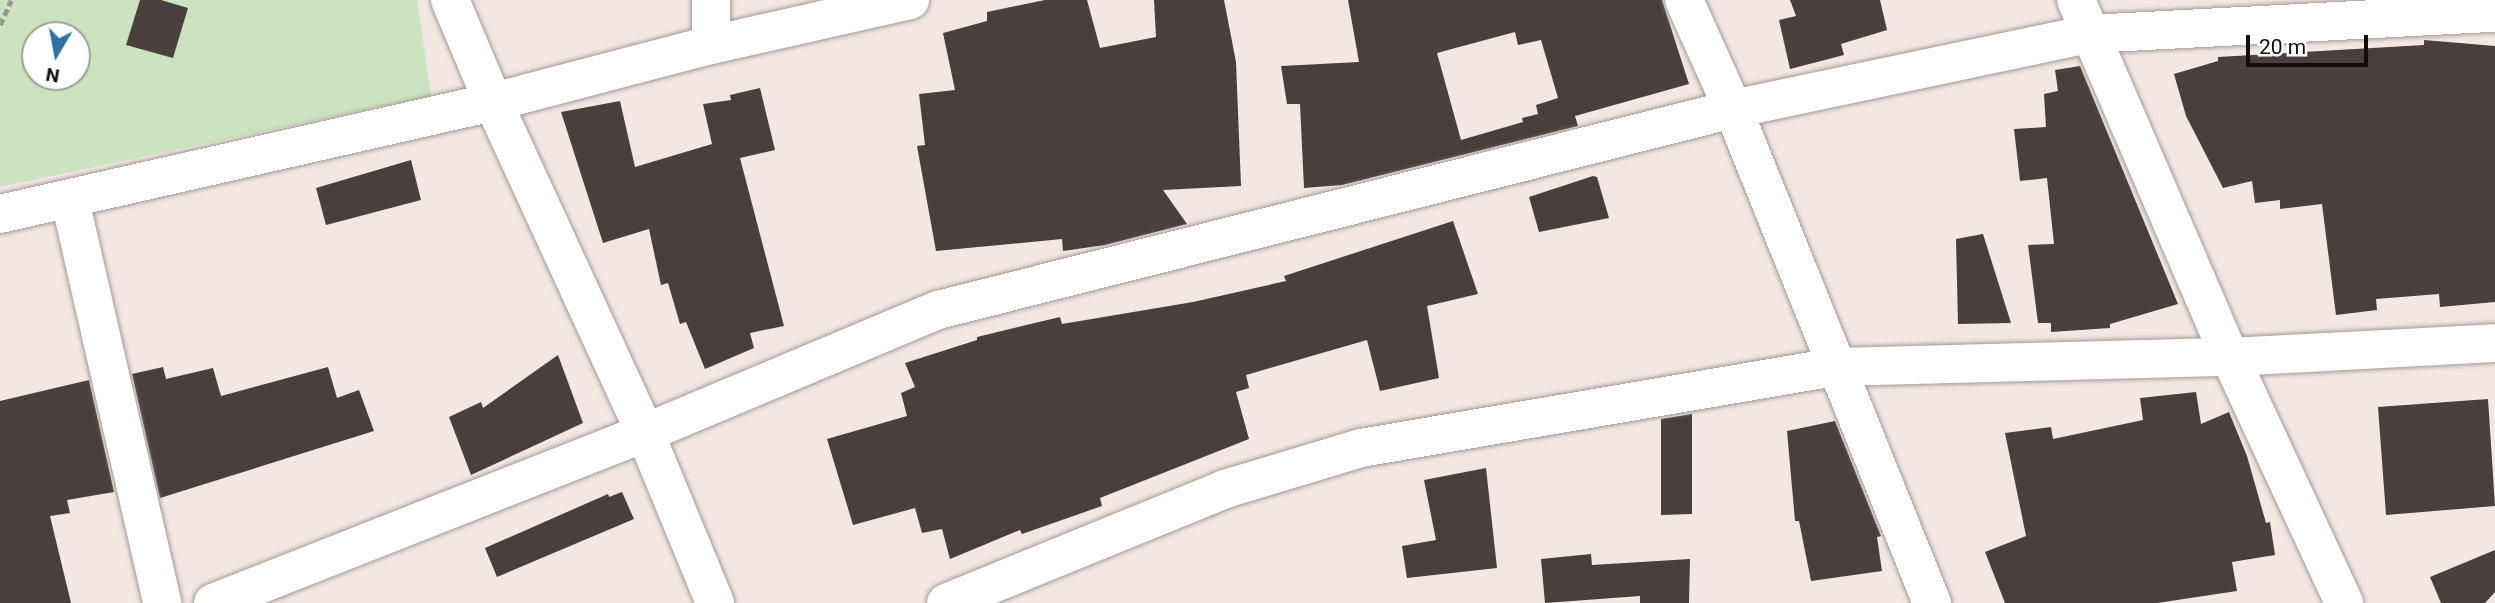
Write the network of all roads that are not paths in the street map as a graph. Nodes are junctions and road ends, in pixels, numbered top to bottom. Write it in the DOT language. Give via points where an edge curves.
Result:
graph roads {
  1 [pos="450,0"];
  2 [pos="711,0"];
  3 [pos="910,0"];
  4 [pos="1684,0"];
  5 [pos="2495,13"];
  6 [pos="2082,17"];
  7 [pos="711,45"];
  8 [pos="493,102"];
  9 [pos="1733,109"];
  10 [pos="70,200"];
  11 [pos="0,214"];
  12 [pos="2495,343"];
  13 [pos="2230,357"];
  14 [pos="1836,367"];
  15 [pos="645,433"];
  16 [pos="162,603"];
  17 [pos="213,603"];
  18 [pos="715,603"];
  19 [pos="946,603"];
  20 [pos="1932,603"];
  21 [pos="2344,603"];
  1 -- 8 [label="street"];
  2 -- 7 [label="street"];
  3 -- 7 [label="street"];
  4 -- 9 [label="street"];
  5 -- 6 [label="street"];
  6 -- 9 [label="street"];
  6 -- 13 [label="street"];
  7 -- 8 [label="street"];
  8 -- 10 [label="street"];
  8 -- 15 [label="street"];
  9 -- 14 [label="street"];
  9 -- 15 [label="street" via="938,310"];
  10 -- 11 [label="street"];
  10 -- 16 [label="street"];
  12 -- 13 [label="street"];
  13 -- 14 [label="street"];
  13 -- 21 [label="street"];
  14 -- 19 [label="street" via="1360,448 1225,489"];
  14 -- 20 [label="street"];
  15 -- 17 [label="street"];
  15 -- 18 [label="street"];
}
